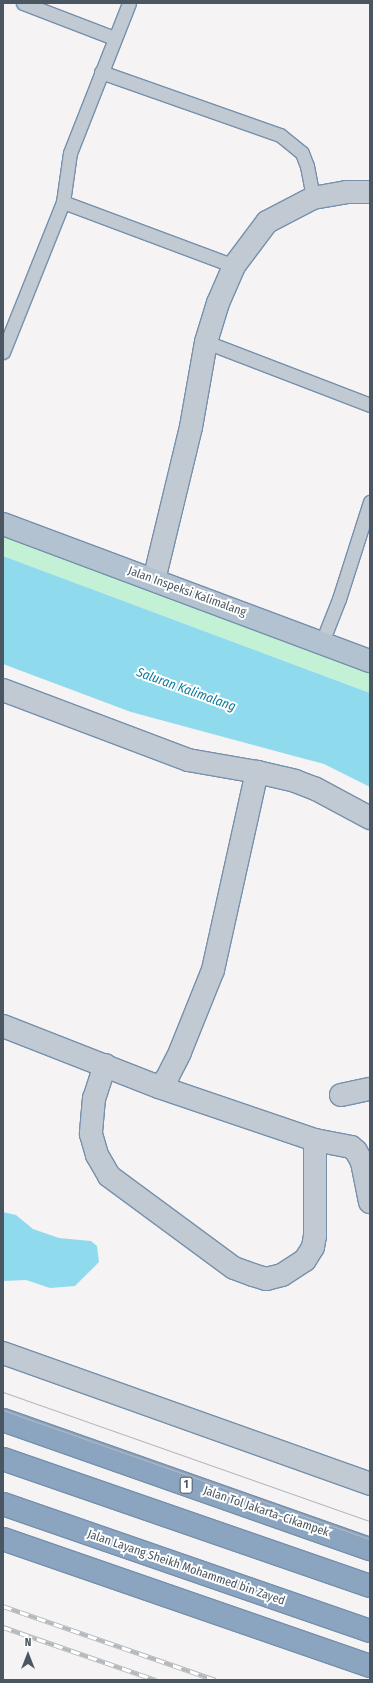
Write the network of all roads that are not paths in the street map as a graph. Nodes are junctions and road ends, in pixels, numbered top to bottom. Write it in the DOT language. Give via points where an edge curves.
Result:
graph roads {
  1 [pos="24,3"];
  2 [pos="129,3"];
  3 [pos="114,38"];
  4 [pos="101,72"];
  5 [pos="370,192"];
  6 [pos="313,198"];
  7 [pos="63,202"];
  8 [pos="234,266"];
  9 [pos="206,342"];
  10 [pos="3,352"];
  11 [pos="370,405"];
  12 [pos="370,502"];
  13 [pos="3,524"];
  14 [pos="154,580"];
  15 [pos="322,642"];
  16 [pos="370,661"];
  17 [pos="3,690"];
  18 [pos="257,772"];
  19 [pos="370,818"];
  20 [pos="3,1026"];
  21 [pos="105,1065"];
  22 [pos="158,1087"];
  23 [pos="370,1089"];
  24 [pos="341,1095"];
  25 [pos="318,1140"];
  26 [pos="370,1202"];
  27 [pos="3,1353"];
  28 [pos="3,1420"];
  29 [pos="3,1459"];
  30 [pos="370,1484"];
  31 [pos="3,1504"];
  32 [pos="3,1539"];
  33 [pos="370,1549"];
  34 [pos="370,1586"];
  35 [pos="370,1631"];
  36 [pos="370,1666"];
  1 -- 3 [label="lane"];
  2 -- 3 [label="lane"];
  3 -- 4 [label="lane"];
  4 -- 6 [label="lane" via="280,135 302,153"];
  4 -- 7 [label="lane" via="70,153"];
  5 -- 6 [label="street" via="346,192"];
  6 -- 8 [label="street" via="266,222"];
  7 -- 8 [label="lane"];
  7 -- 10 [label="lane"];
  8 -- 9 [label="street"];
  9 -- 11 [label="lane"];
  9 -- 14 [label="street" via="191,427"];
  12 -- 15 [label="lane" via="339,599"];
  13 -- 14 [label="main road, Jalan Inspeksi Kalimalang"];
  14 -- 15 [label="main road, Jalan Inspeksi Kalimalang"];
  15 -- 16 [label="main road, Jalan Inspeksi Kalimalang"];
  17 -- 18 [label="street" via="188,760"];
  18 -- 19 [label="street" via="316,789"];
  18 -- 22 [label="street" via="213,970 180,1052 167,1078"];
  20 -- 21 [label="street"];
  21 -- 22 [label="street"];
  21 -- 25 [label="street" via="94,1098 91,1134 96,1155 109,1176 234,1268 253,1275 266,1278 282,1275 305,1260 313,1247"];
  22 -- 25 [label="street"];
  23 -- 24 [label="street"];
  25 -- 26 [label="street" via="351,1147 356,1151 362,1162"];
  27 -- 30 [label="street"];
  28 -- 33 [label="highway, Jalan Tol Jakarta–Cikampek / 1"];
  29 -- 34 [label="highway"];
  31 -- 35 [label="highway, Jalan Layang Sheikh Mohammed bin Zayed"];
  32 -- 36 [label="highway"];
}
